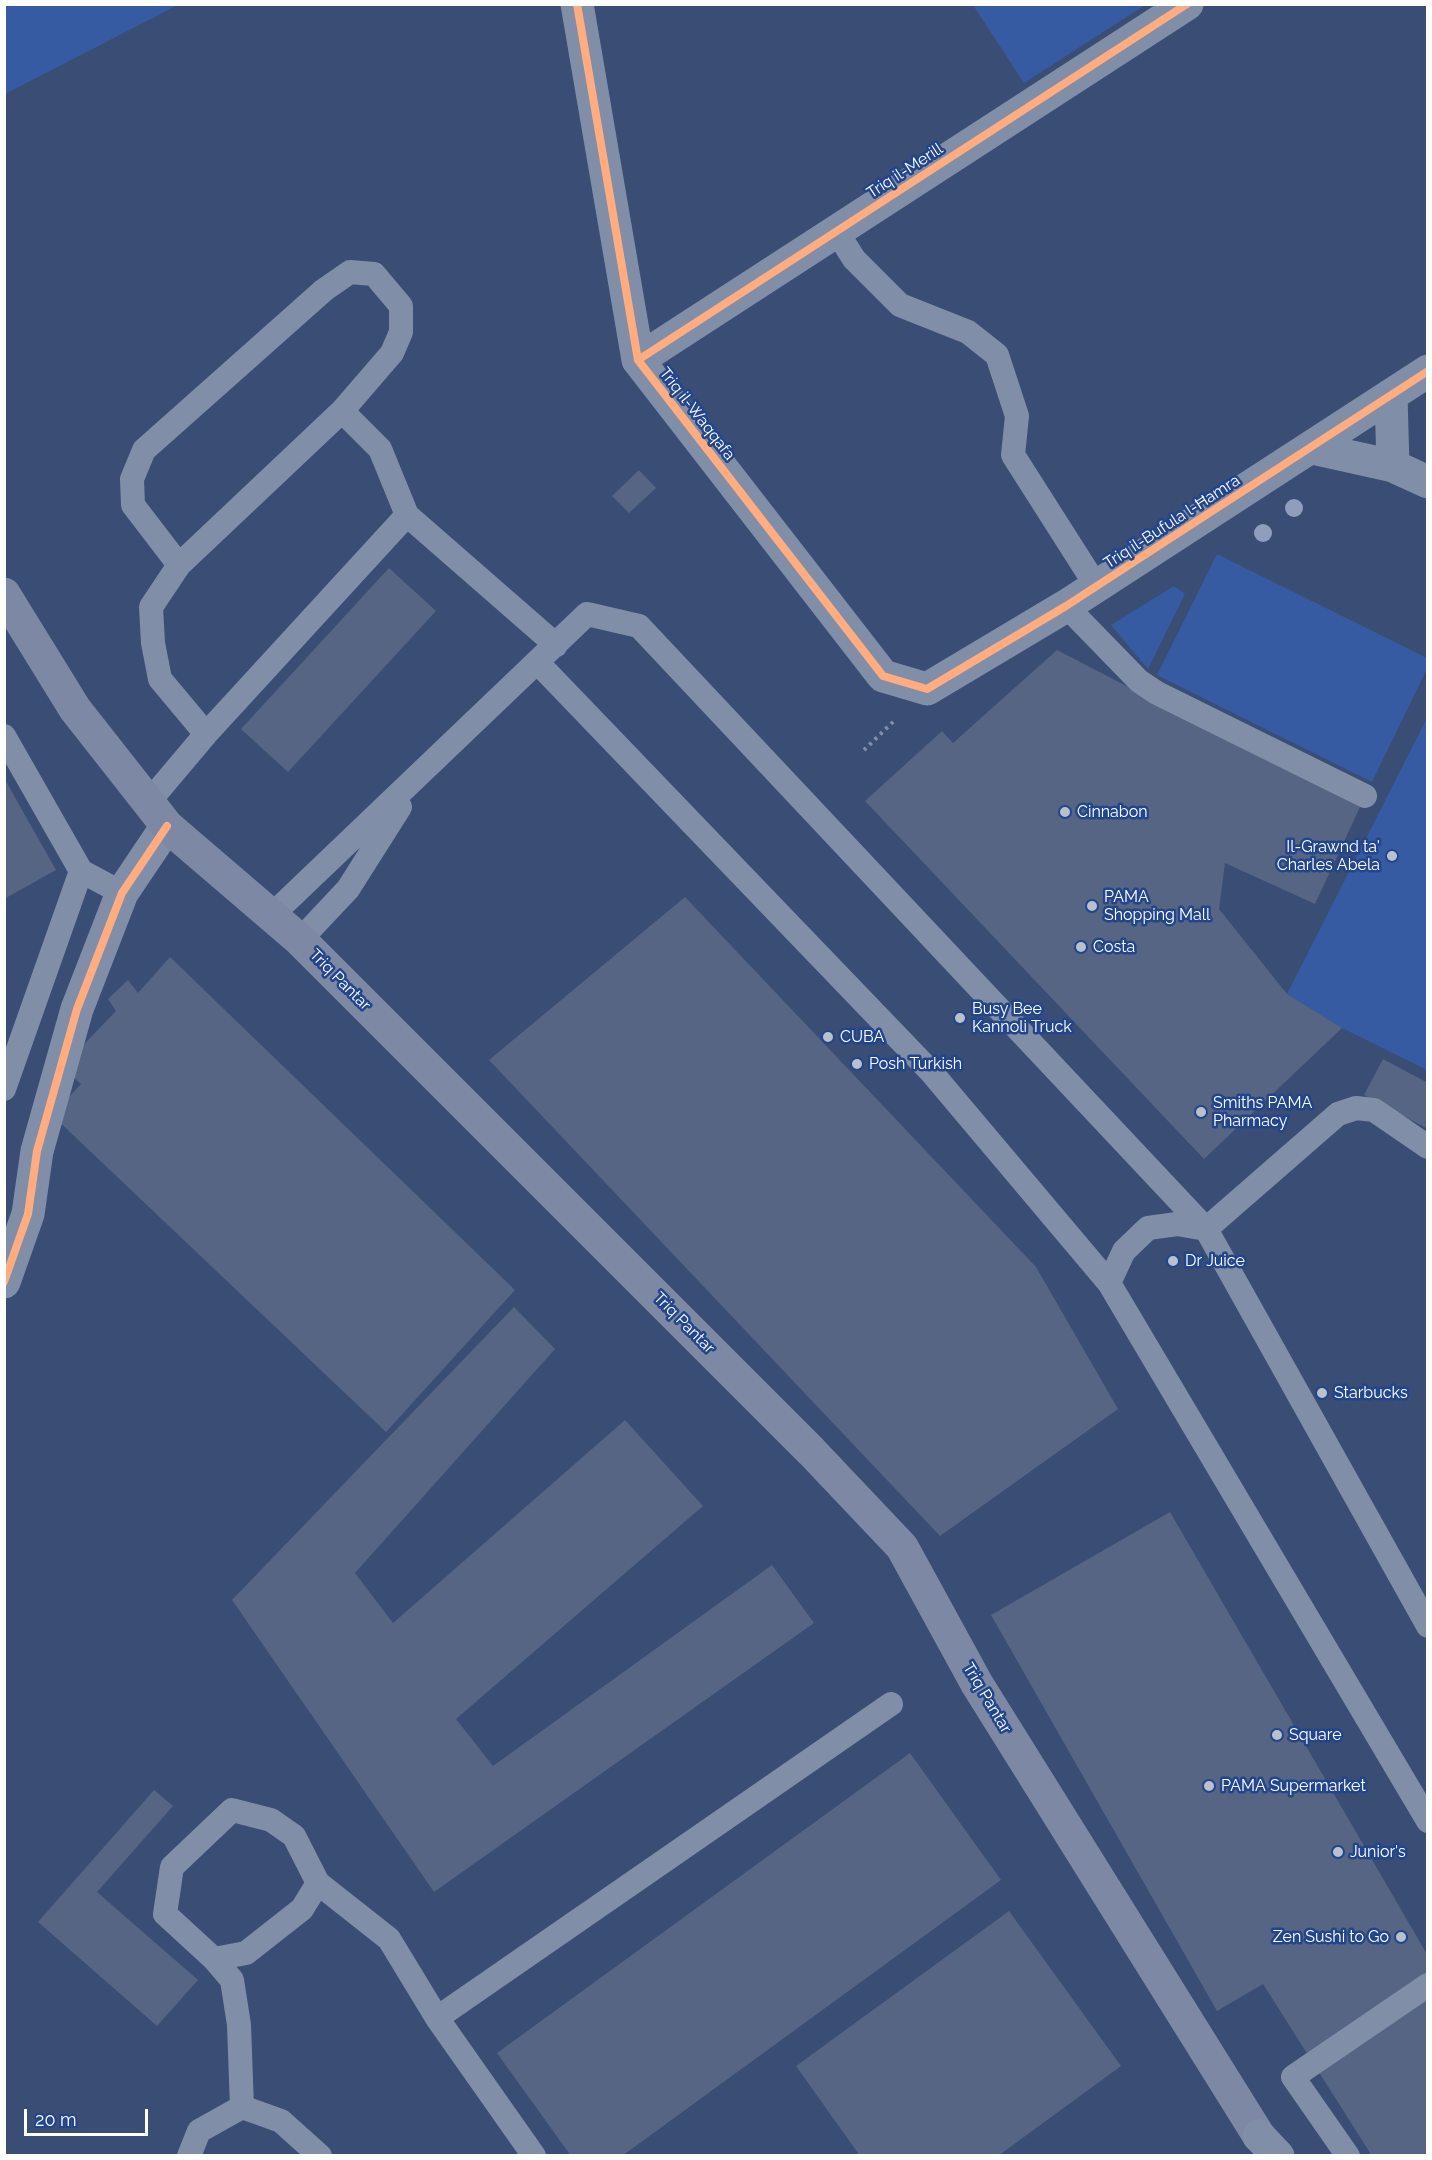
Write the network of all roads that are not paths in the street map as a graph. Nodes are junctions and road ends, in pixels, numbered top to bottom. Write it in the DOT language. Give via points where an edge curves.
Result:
graph roads {
  1 [pos="577,4"];
  2 [pos="1187,4"];
  3 [pos="837,232"];
  4 [pos="638,360"];
  5 [pos="1428,372"];
  6 [pos="1391,395"];
  7 [pos="342,411"];
  8 [pos="1312,448"];
  9 [pos="1393,466"];
  10 [pos="1428,482"];
  11 [pos="407,515"];
  12 [pos="178,565"];
  13 [pos="1097,587"];
  14 [pos="4,594"];
  15 [pos="1066,606"];
  16 [pos="556,645"];
  17 [pos="537,663"];
  18 [pos="927,689"];
  19 [pos="206,734"];
  20 [pos="4,736"];
  21 [pos="419,777"];
  22 [pos="1365,796"];
  23 [pos="157,815"];
  24 [pos="81,871"];
  25 [pos="122,893"];
  26 [pos="272,915"];
  27 [pos="300,940"];
  28 [pos="4,1089"];
  29 [pos="1428,1147"];
  30 [pos="1206,1229"];
  31 [pos="4,1282"];
  32 [pos="1109,1283"];
  33 [pos="1428,1626"];
  34 [pos="891,1704"];
  35 [pos="1428,1821"];
  36 [pos="318,1883"];
  37 [pos="214,1959"];
  38 [pos="1428,1985"];
  39 [pos="437,2018"];
  40 [pos="242,2107"];
  41 [pos="1270,2149"];
  42 [pos="189,2156"];
  43 [pos="320,2156"];
  44 [pos="534,2156"];
  45 [pos="1348,2156"];
  1 -- 4 [label="street, Triq il-Waqqafa"];
  2 -- 3 [label="street, Triq il-Merill"];
  3 -- 4 [label="street, Triq il-Merill"];
  3 -- 13 [label="lane" via="854,259 900,305 968,332 997,355 1017,416 1013,454"];
  4 -- 18 [label="street, Triq il-Waqqafa" via="883,676"];
  5 -- 6 [label="street, Triq il-Bufula l-Ħamra"];
  6 -- 8 [label="street, Triq il-Bufula l-Ħamra"];
  6 -- 9 [label="street"];
  7 -- 11 [label="lane" via="380,449"];
  7 -- 12 [label="lane"];
  7 -- 12 [label="lane" via="392,353 401,332 401,306 374,274 350,272 324,290 144,450 132,479 133,505"];
  8 -- 9 [label="street"];
  8 -- 13 [label="street, Triq il-Bufula l-Ħamra"];
  9 -- 10 [label="street"];
  11 -- 16 [label="lane"];
  11 -- 19 [label="lane"];
  12 -- 19 [label="lane" via="151,607 153,643 160,679"];
  13 -- 15 [label="street, Triq il-Bufula l-Ħamra"];
  14 -- 23 [label="main road, Triq Pantar" via="75,709"];
  15 -- 18 [label="street, Triq il-Bufula l-Ħamra"];
  15 -- 22 [label="lane" via="1140,681 1157,693"];
  16 -- 17 [label="lane"];
  16 -- 30 [label="lane" via="587,614 639,626"];
  17 -- 21 [label="lane"];
  17 -- 32 [label="lane" via="932,1073"];
  19 -- 23 [label="lane"];
  20 -- 24 [label="lane"];
  21 -- 26 [label="lane"];
  21 -- 27 [label="lane" via="348,889"];
  23 -- 25 [label="street"];
  23 -- 26 [label="main road, Triq Pantar"];
  24 -- 25 [label="lane"];
  24 -- 28 [label="lane"];
  25 -- 31 [label="street" via="59,1066 37,1151 27,1214"];
  26 -- 27 [label="main road, Triq Pantar"];
  27 -- 41 [label="main road, Triq Pantar" via="902,1547 976,1684"];
  29 -- 30 [label="lane" via="1374,1110 1356,1108 1338,1114"];
  30 -- 32 [label="lane" via="1177,1224 1148,1228 1124,1251"];
  30 -- 33 [label="lane"];
  32 -- 35 [label="lane"];
  34 -- 39 [label="lane"];
  36 -- 37 [label="lane" via="302,1909 246,1953"];
  36 -- 37 [label="lane" via="294,1836 271,1820 232,1810 172,1867 165,1914"];
  36 -- 39 [label="lane" via="389,1939"];
  37 -- 40 [label="lane" via="232,1980 239,2025"];
  38 -- 45 [label="lane" via="1293,2077"];
  39 -- 44 [label="lane"];
  40 -- 42 [label="lane" via="199,2131"];
  40 -- 43 [label="lane" via="282,2121"];
}
